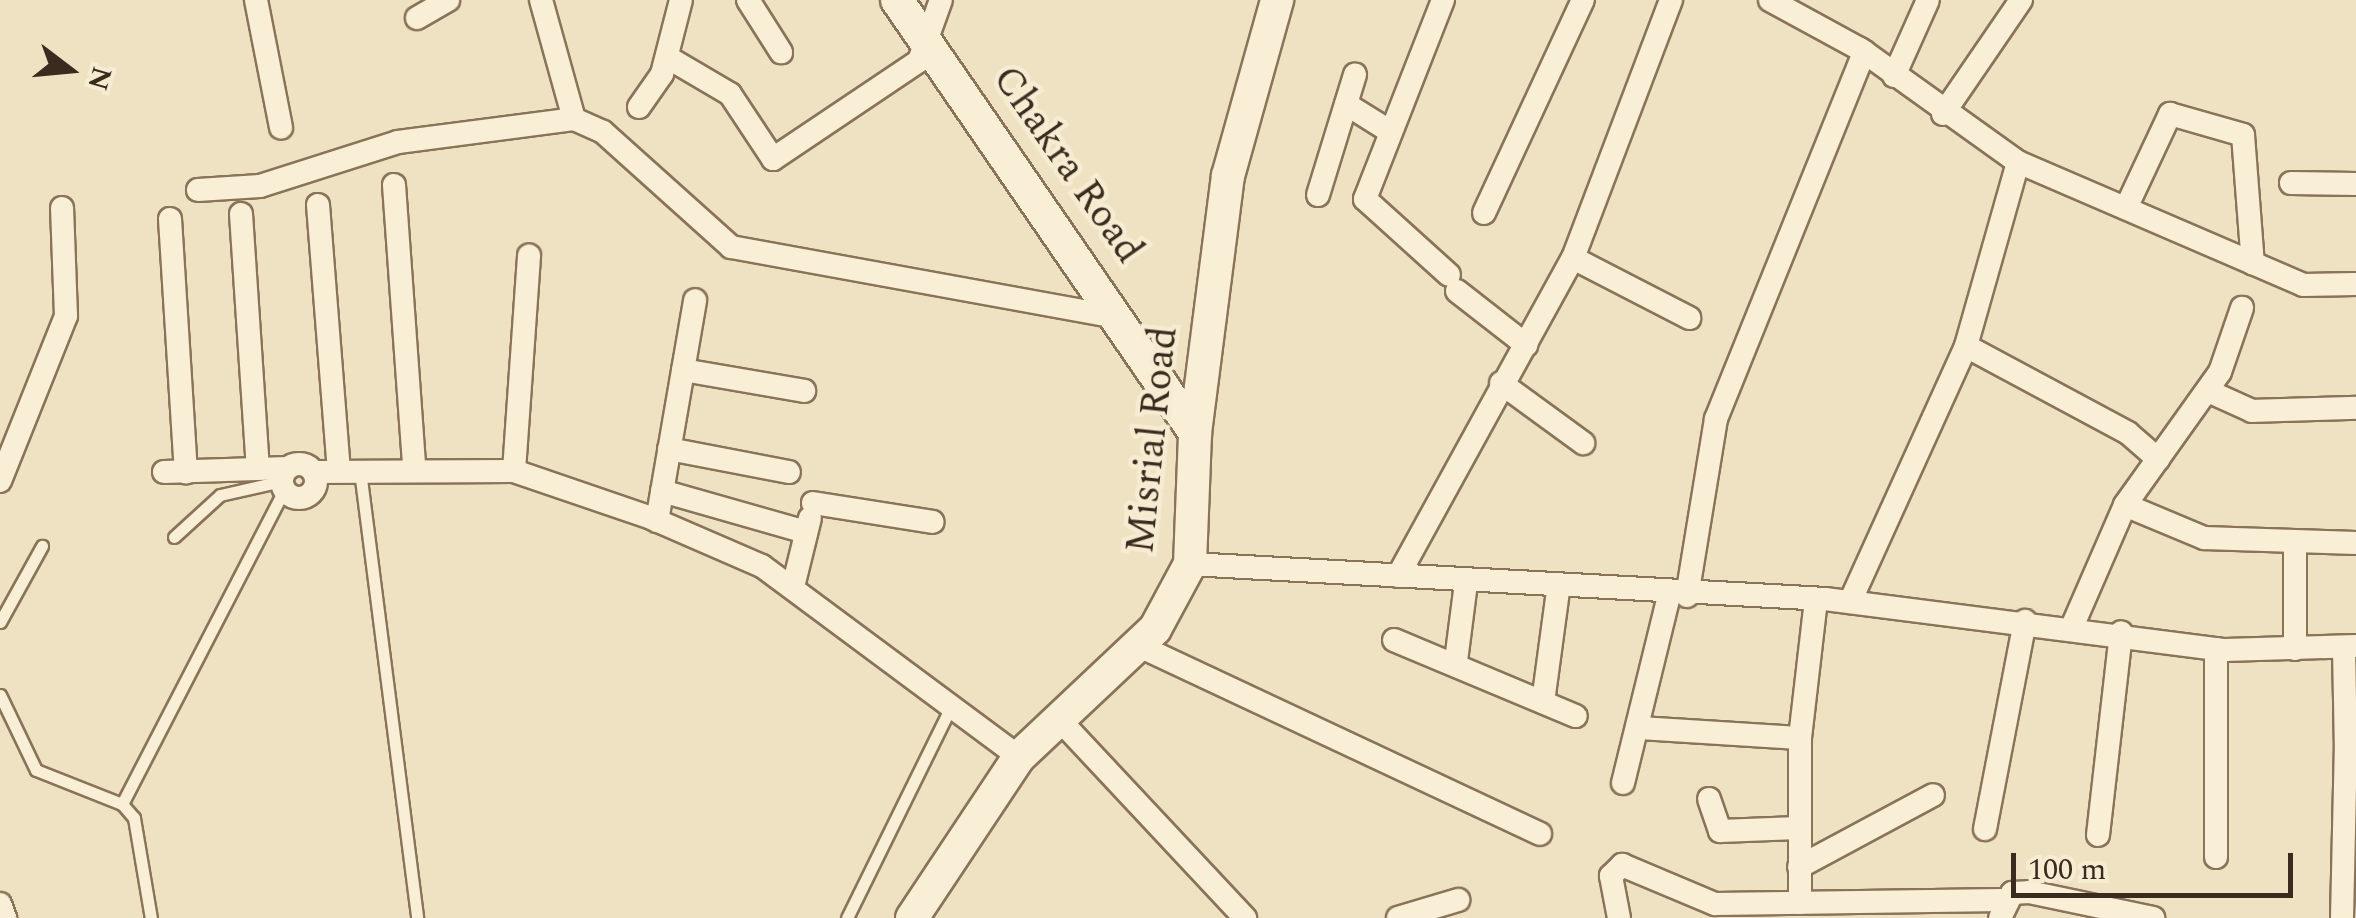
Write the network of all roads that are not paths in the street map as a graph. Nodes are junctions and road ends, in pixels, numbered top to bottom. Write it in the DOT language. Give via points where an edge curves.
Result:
graph roads {
  1 [pos="256,0"];
  2 [pos="448,0"];
  3 [pos="540,0"];
  4 [pos="680,0"];
  5 [pos="748,0"];
  6 [pos="897,0"];
  7 [pos="941,0"];
  8 [pos="1443,0"];
  9 [pos="1582,0"];
  10 [pos="1671,0"];
  11 [pos="1770,0"];
  12 [pos="1928,0"];
  13 [pos="2021,0"];
  14 [pos="1270,3"];
  15 [pos="416,18"];
  16 [pos="926,40"];
  17 [pos="780,52"];
  18 [pos="1864,52"];
  19 [pos="668,58"];
  20 [pos="1355,74"];
  21 [pos="1894,76"];
  22 [pos="1346,104"];
  23 [pos="640,108"];
  24 [pos="1943,114"];
  25 [pos="574,119"];
  26 [pos="281,128"];
  27 [pos="1386,129"];
  28 [pos="2018,162"];
  29 [pos="2290,183"];
  30 [pos="2356,184"];
  31 [pos="394,185"];
  32 [pos="198,190"];
  33 [pos="1318,194"];
  34 [pos="318,205"];
  35 [pos="62,208"];
  36 [pos="2126,208"];
  37 [pos="1484,213"];
  38 [pos="241,214"];
  39 [pos="170,219"];
  40 [pos="529,256"];
  41 [pos="1573,258"];
  42 [pos="2253,264"];
  43 [pos="2356,284"];
  44 [pos="695,300"];
  45 [pos="2242,308"];
  46 [pos="1122,317"];
  47 [pos="1689,318"];
  48 [pos="1526,345"];
  49 [pos="1966,346"];
  50 [pos="683,370"];
  51 [pos="1502,384"];
  52 [pos="804,390"];
  53 [pos="2208,390"];
  54 [pos="2356,408"];
  55 [pos="1196,433"];
  56 [pos="1583,443"];
  57 [pos="669,449"];
  58 [pos="2158,460"];
  59 [pos="414,465"];
  60 [pos="258,468"];
  61 [pos="338,471"];
  62 [pos="514,471"];
  63 [pos="789,472"];
  64 [pos="285,480"];
  65 [pos="0,481"];
  66 [pos="662,491"];
  67 [pos="2125,505"];
  68 [pos="656,521"];
  69 [pos="933,522"];
  70 [pos="806,532"];
  71 [pos="174,537"];
  72 [pos="2356,543"];
  73 [pos="2295,544"];
  74 [pos="42,546"];
  75 [pos="1190,564"];
  76 [pos="1398,576"];
  77 [pos="1466,582"];
  78 [pos="794,588"];
  79 [pos="1558,590"];
  80 [pos="1678,596"];
  81 [pos="1816,599"];
  82 [pos="1850,602"];
  83 [pos="2025,621"];
  84 [pos="0,622"];
  85 [pos="2072,627"];
  86 [pos="2121,632"];
  87 [pos="1394,640"];
  88 [pos="1137,645"];
  89 [pos="2350,647"];
  90 [pos="2216,648"];
  91 [pos="2295,649"];
  92 [pos="1456,661"];
  93 [pos="0,695"];
  94 [pos="1544,702"];
  95 [pos="952,705"];
  96 [pos="1056,716"];
  97 [pos="1576,716"];
  98 [pos="1639,728"];
  99 [pos="1800,738"];
  100 [pos="2351,748"];
  101 [pos="1019,757"];
  102 [pos="1623,783"];
  103 [pos="1934,796"];
  104 [pos="1709,800"];
  105 [pos="122,804"];
  106 [pos="1798,828"];
  107 [pos="1985,829"];
  108 [pos="2350,832"];
  109 [pos="1540,834"];
  110 [pos="2098,835"];
  111 [pos="2216,857"];
  112 [pos="1799,867"];
  113 [pos="1215,894"];
  114 [pos="1800,903"];
  115 [pos="0,904"];
  116 [pos="1467,909"];
  117 [pos="2001,909"];
  118 [pos="6,918"];
  119 [pos="151,918"];
  120 [pos="417,918"];
  121 [pos="846,918"];
  122 [pos="913,918"];
  123 [pos="1222,918"];
  124 [pos="1245,918"];
  125 [pos="1398,918"];
  126 [pos="1618,918"];
  127 [pos="2153,918"];
  128 [pos="2342,918"];
  1 -- 26 [label="street"];
  2 -- 15 [label="street"];
  3 -- 25 [label="street"];
  4 -- 19 [label="street"];
  5 -- 17 [label="street"];
  6 -- 16 [label="main road, Chakra Road"];
  7 -- 16 [label="street"];
  8 -- 27 [label="street"];
  9 -- 37 [label="street"];
  10 -- 41 [label="street"];
  11 -- 18 [label="street"];
  12 -- 21 [label="street"];
  13 -- 24 [label="street"];
  14 -- 55 [label="main road, Misrial Road" via="1228,176"];
  16 -- 19 [label="street" via="900,79 773,159 730,94"];
  16 -- 46 [label="main road, Chakra Road"];
  18 -- 21 [label="street"];
  18 -- 80 [label="street" via="1716,419"];
  19 -- 23 [label="street"];
  20 -- 22 [label="street"];
  21 -- 24 [label="street"];
  22 -- 27 [label="street"];
  22 -- 33 [label="street"];
  24 -- 28 [label="street"];
  25 -- 32 [label="street" via="398,142 260,186"];
  25 -- 46 [label="street" via="602,132 731,246"];
  27 -- 48 [label="street" via="1365,199"];
  28 -- 36 [label="street"];
  28 -- 49 [label="street"];
  29 -- 30 [label="street"];
  31 -- 59 [label="street"];
  34 -- 61 [label="street"];
  35 -- 65 [label="street" via="66,316"];
  36 -- 42 [label="street"];
  36 -- 42 [label="street" via="2170,114 2242,135"];
  38 -- 60 [label="street"];
  39 -- 60 [label="street" via="175,472"];
  40 -- 62 [label="street"];
  41 -- 47 [label="street"];
  41 -- 48 [label="street"];
  42 -- 43 [label="street" via="2303,285"];
  44 -- 50 [label="street"];
  45 -- 53 [label="street"];
  46 -- 55 [label="main road, Chakra Road"];
  48 -- 51 [label="street"];
  49 -- 58 [label="street" via="2128,434"];
  49 -- 82 [label="street"];
  50 -- 52 [label="street"];
  50 -- 57 [label="street"];
  51 -- 56 [label="street"];
  51 -- 76 [label="street"];
  53 -- 54 [label="street" via="2252,411"];
  53 -- 58 [label="street"];
  55 -- 75 [label="main road, Misrial Road"];
  57 -- 63 [label="street"];
  57 -- 66 [label="street"];
  58 -- 67 [label="street"];
  59 -- 61 [label="street"];
  59 -- 62 [label="street"];
  60 -- 64 [label="street"];
  61 -- 64 [label="street" via="306,495"];
  61 -- 120 [label="lane"];
  62 -- 68 [label="street"];
  64 -- 71 [label="lane" via="220,495"];
  64 -- 105 [label="lane"];
  66 -- 68 [label="street"];
  66 -- 70 [label="street"];
  67 -- 73 [label="street" via="2204,538"];
  67 -- 85 [label="street"];
  68 -- 78 [label="street"];
  69 -- 70 [label="street" via="815,497"];
  70 -- 78 [label="street"];
  72 -- 73 [label="street"];
  73 -- 91 [label="street"];
  74 -- 84 [label="lane"];
  75 -- 76 [label="street"];
  75 -- 88 [label="main road, Misrial Road"];
  76 -- 77 [label="street"];
  77 -- 79 [label="street"];
  77 -- 92 [label="street"];
  78 -- 95 [label="street"];
  79 -- 80 [label="street"];
  79 -- 94 [label="street"];
  80 -- 81 [label="street"];
  80 -- 98 [label="street"];
  81 -- 82 [label="street"];
  81 -- 99 [label="street"];
  82 -- 83 [label="street"];
  83 -- 85 [label="street"];
  83 -- 107 [label="street"];
  85 -- 86 [label="street"];
  86 -- 90 [label="street"];
  86 -- 110 [label="street"];
  87 -- 92 [label="street"];
  88 -- 96 [label="main road, Misrial Road"];
  88 -- 109 [label="street"];
  89 -- 91 [label="street"];
  89 -- 100 [label="street"];
  90 -- 91 [label="street"];
  90 -- 111 [label="street"];
  92 -- 94 [label="street"];
  93 -- 105 [label="lane" via="36,770"];
  94 -- 97 [label="street"];
  95 -- 101 [label="street"];
  95 -- 121 [label="lane"];
  96 -- 101 [label="main road, Misrial Road"];
  96 -- 113 [label="street"];
  98 -- 99 [label="street"];
  98 -- 102 [label="street"];
  99 -- 106 [label="street"];
  100 -- 108 [label="street"];
  101 -- 122 [label="main road, Misrial Road"];
  103 -- 112 [label="street"];
  104 -- 106 [label="street" via="1715,830"];
  105 -- 119 [label="lane" via="144,843"];
  106 -- 112 [label="street"];
  108 -- 128 [label="street"];
  112 -- 114 [label="street"];
  113 -- 123 [label="street"];
  113 -- 124 [label="street"];
  114 -- 117 [label="street"];
  114 -- 126 [label="street" via="1715,904 1622,865 1611,876"];
  115 -- 118 [label="street"];
  116 -- 125 [label="street"];
  117 -- 127 [label="street" via="2029,892"];
}
